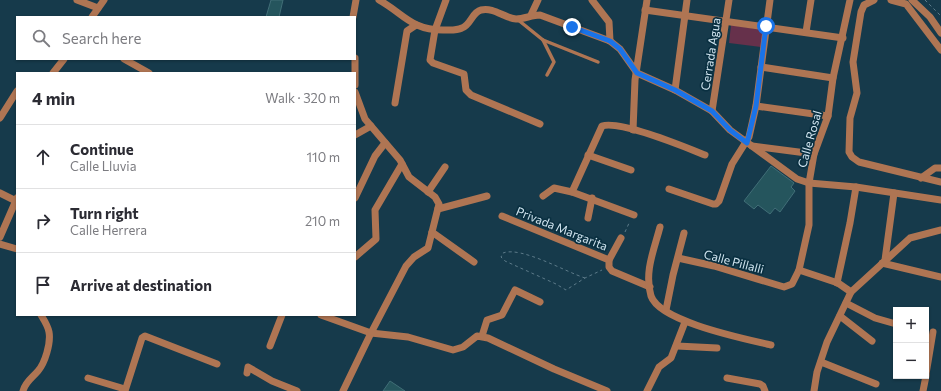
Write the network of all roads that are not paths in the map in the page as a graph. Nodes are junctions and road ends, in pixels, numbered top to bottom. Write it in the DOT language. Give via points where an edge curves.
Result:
graph roads {
  1 [pos="77,0"];
  2 [pos="104,0"];
  3 [pos="356,0"];
  4 [pos="380,0"];
  5 [pos="446,0"];
  6 [pos="538,0"];
  7 [pos="592,0"];
  8 [pos="647,0"];
  9 [pos="687,0"];
  10 [pos="729,0"];
  11 [pos="770,0"];
  12 [pos="811,0"];
  13 [pos="850,0"];
  14 [pos="874,0"];
  15 [pos="891,0"];
  16 [pos="912,0"];
  17 [pos="98,8"];
  18 [pos="645,10"];
  19 [pos="531,15"];
  20 [pos="685,15"];
  21 [pos="93,16"];
  22 [pos="353,16"];
  23 [pos="516,19"];
  24 [pos="726,21"];
  25 [pos="416,25"];
  26 [pos="766,26"];
  27 [pos="435,30"];
  28 [pos="806,32"];
  29 [pos="941,33"];
  30 [pos="843,38"];
  31 [pos="543,40"];
  32 [pos="610,41"];
  33 [pos="941,50"];
  34 [pos="63,60"];
  35 [pos="126,60"];
  36 [pos="355,60"];
  37 [pos="598,62"];
  38 [pos="761,67"];
  39 [pos="54,72"];
  40 [pos="147,72"];
  41 [pos="355,72"];
  42 [pos="637,73"];
  43 [pos="547,76"];
  44 [pos="833,78"];
  45 [pos="675,90"];
  46 [pos="16,93"];
  47 [pos="356,95"];
  48 [pos="395,103"];
  49 [pos="756,106"];
  50 [pos="712,111"];
  51 [pos="828,116"];
  52 [pos="0,118"];
  53 [pos="540,124"];
  54 [pos="371,126"];
  55 [pos="633,130"];
  56 [pos="356,134"];
  57 [pos="386,143"];
  58 [pos="748,145"];
  59 [pos="814,154"];
  60 [pos="588,155"];
  61 [pos="705,155"];
  62 [pos="402,164"];
  63 [pos="444,167"];
  64 [pos="941,168"];
  65 [pos="631,170"];
  66 [pos="921,178"];
  67 [pos="941,182"];
  68 [pos="809,183"];
  69 [pos="856,187"];
  70 [pos="670,189"];
  71 [pos="428,192"];
  72 [pos="572,192"];
  73 [pos="0,193"];
  74 [pos="894,193"];
  75 [pos="356,196"];
  76 [pos="487,196"];
  77 [pos="543,196"];
  78 [pos="592,198"];
  79 [pos="16,200"];
  80 [pos="941,200"];
  81 [pos="438,209"];
  82 [pos="634,215"];
  83 [pos="502,216"];
  84 [pos="588,218"];
  85 [pos="660,227"];
  86 [pos="941,230"];
  87 [pos="432,232"];
  88 [pos="684,233"];
  89 [pos="0,237"];
  90 [pos="621,238"];
  91 [pos="0,244"];
  92 [pos="16,249"];
  93 [pos="356,256"];
  94 [pos="678,258"];
  95 [pos="474,262"];
  96 [pos="884,262"];
  97 [pos="609,263"];
  98 [pos="800,270"];
  99 [pos="941,277"];
  100 [pos="836,283"];
  101 [pos="650,287"];
  102 [pos="784,287"];
  103 [pos="852,292"];
  104 [pos="540,302"];
  105 [pos="846,303"];
  106 [pos="666,310"];
  107 [pos="42,316"];
  108 [pos="282,316"];
  109 [pos="324,316"];
  110 [pos="840,316"];
  111 [pos="685,322"];
  112 [pos="893,323"];
  113 [pos="934,332"];
  114 [pos="371,333"];
  115 [pos="482,336"];
  116 [pos="872,341"];
  117 [pos="771,345"];
  118 [pos="270,346"];
  119 [pos="677,346"];
  120 [pos="717,348"];
  121 [pos="929,359"];
  122 [pos="821,362"];
  123 [pos="217,364"];
  124 [pos="247,373"];
  125 [pos="88,378"];
  126 [pos="727,378"];
  127 [pos="925,379"];
  128 [pos="876,384"];
  129 [pos="125,390"];
  130 [pos="23,391"];
  131 [pos="297,391"];
  132 [pos="343,391"];
  133 [pos="607,391"];
  134 [pos="647,391"];
  135 [pos="765,391"];
  136 [pos="814,391"];
  137 [pos="923,391"];
  1 -- 17 [label="street"];
  2 -- 17 [label="street"];
  3 -- 22 [label="street"];
  4 -- 25 [label="street"];
  5 -- 27 [label="street"];
  6 -- 19 [label="street"];
  7 -- 32 [label="street" via="609,22"];
  8 -- 18 [label="street"];
  9 -- 20 [label="street"];
  10 -- 24 [label="street, Cerrada Agua"];
  11 -- 26 [label="street"];
  12 -- 28 [label="street"];
  13 -- 30 [label="street, Calle Rosal"];
  14 -- 66 [label="street" via="864,5 861,12 854,62 856,93 850,118 849,152 859,162"];
  15 -- 33 [label="street" via="906,4"];
  16 -- 29 [label="street" via="930,17"];
  17 -- 21 [label="street"];
  18 -- 20 [label="street"];
  18 -- 42 [label="street"];
  19 -- 23 [label="street"];
  19 -- 32 [label="street" via="540,15"];
  20 -- 24 [label="street"];
  20 -- 45 [label="street"];
  23 -- 27 [label="street" via="489,9 475,14 461,29"];
  23 -- 31 [label="lane"];
  24 -- 26 [label="street"];
  24 -- 50 [label="street, Cerrada Agua"];
  25 -- 27 [label="street"];
  25 -- 48 [label="street" via="407,31"];
  26 -- 28 [label="street"];
  26 -- 38 [label="street"];
  27 -- 53 [label="street" via="430,57 433,63 464,74 466,90 471,95"];
  28 -- 30 [label="street"];
  30 -- 44 [label="street, Calle Rosal"];
  31 -- 37 [label="lane"];
  31 -- 43 [label="lane" via="554,62"];
  32 -- 42 [label="street" via="620,49"];
  34 -- 39 [label="street"];
  35 -- 40 [label="street"];
  36 -- 41 [label="street"];
  38 -- 44 [label="street"];
  38 -- 49 [label="street"];
  42 -- 45 [label="street"];
  42 -- 55 [label="street"];
  44 -- 51 [label="street, Calle Rosal"];
  45 -- 50 [label="street"];
  46 -- 52 [label="street"];
  47 -- 54 [label="street" via="362,112"];
  49 -- 51 [label="street"];
  49 -- 58 [label="street"];
  50 -- 58 [label="street"];
  51 -- 59 [label="street, Calle Rosal"];
  54 -- 56 [label="street"];
  54 -- 57 [label="street"];
  55 -- 60 [label="street" via="610,125 602,126"];
  55 -- 61 [label="street"];
  57 -- 62 [label="street"];
  57 -- 75 [label="street" via="375,156"];
  58 -- 59 [label="street"];
  58 -- 68 [label="street" via="797,179"];
  58 -- 70 [label="street" via="732,164 716,204"];
  59 -- 68 [label="street, Calle Rosal"];
  60 -- 65 [label="street"];
  60 -- 72 [label="street"];
  62 -- 71 [label="street" via="409,177"];
  62 -- 93 [label="street" via="375,210 376,239"];
  63 -- 71 [label="street"];
  64 -- 66 [label="street" via="935,168"];
  66 -- 67 [label="street"];
  68 -- 69 [label="street"];
  68 -- 98 [label="street, Calle Rosal" via="809,225"];
  69 -- 74 [label="street"];
  69 -- 100 [label="street"];
  71 -- 81 [label="street" via="438,200"];
  72 -- 77 [label="street" via="554,188"];
  72 -- 78 [label="street"];
  73 -- 79 [label="street"];
  74 -- 80 [label="street"];
  74 -- 96 [label="street"];
  76 -- 81 [label="street"];
  78 -- 82 [label="street"];
  78 -- 84 [label="street"];
  79 -- 89 [label="street"];
  81 -- 87 [label="street"];
  83 -- 97 [label="street, Privada Margarita"];
  85 -- 101 [label="street" via="648,266"];
  86 -- 96 [label="street" via="910,238"];
  87 -- 95 [label="street"];
  87 -- 114 [label="street" via="428,248 406,266"];
  88 -- 94 [label="street"];
  90 -- 97 [label="street"];
  91 -- 92 [label="street"];
  94 -- 102 [label="street, Calle Pillalli"];
  94 -- 106 [label="street" via="672,275"];
  96 -- 99 [label="street"];
  96 -- 103 [label="street"];
  97 -- 101 [label="street, Privada Margarita" via="620,275"];
  98 -- 100 [label="street"];
  98 -- 102 [label="street, Calle Rosal" via="792,284"];
  100 -- 103 [label="street"];
  101 -- 106 [label="street" via="654,300"];
  103 -- 105 [label="street"];
  104 -- 115 [label="street" via="515,290 502,315 487,320"];
  105 -- 110 [label="street"];
  105 -- 112 [label="street" via="875,318"];
  106 -- 111 [label="street"];
  107 -- 130 [label="street" via="50,335 46,353 39,370 24,385"];
  108 -- 118 [label="street"];
  109 -- 114 [label="street"];
  110 -- 116 [label="street"];
  110 -- 122 [label="street" via="827,342"];
  111 -- 117 [label="street"];
  111 -- 119 [label="street"];
  113 -- 121 [label="street"];
  114 -- 115 [label="street" via="408,337 454,350 463,347 476,336"];
  114 -- 132 [label="street"];
  115 -- 133 [label="street"];
  119 -- 120 [label="street"];
  119 -- 134 [label="street" via="671,358 655,372"];
  122 -- 128 [label="street"];
  122 -- 136 [label="street"];
  123 -- 129 [label="street" via="145,336 142,338"];
  124 -- 131 [label="street" via="248,367 272,381"];
  125 -- 129 [label="street"];
  126 -- 135 [label="street" via="760,384"];
  127 -- 137 [label="street"];
}
